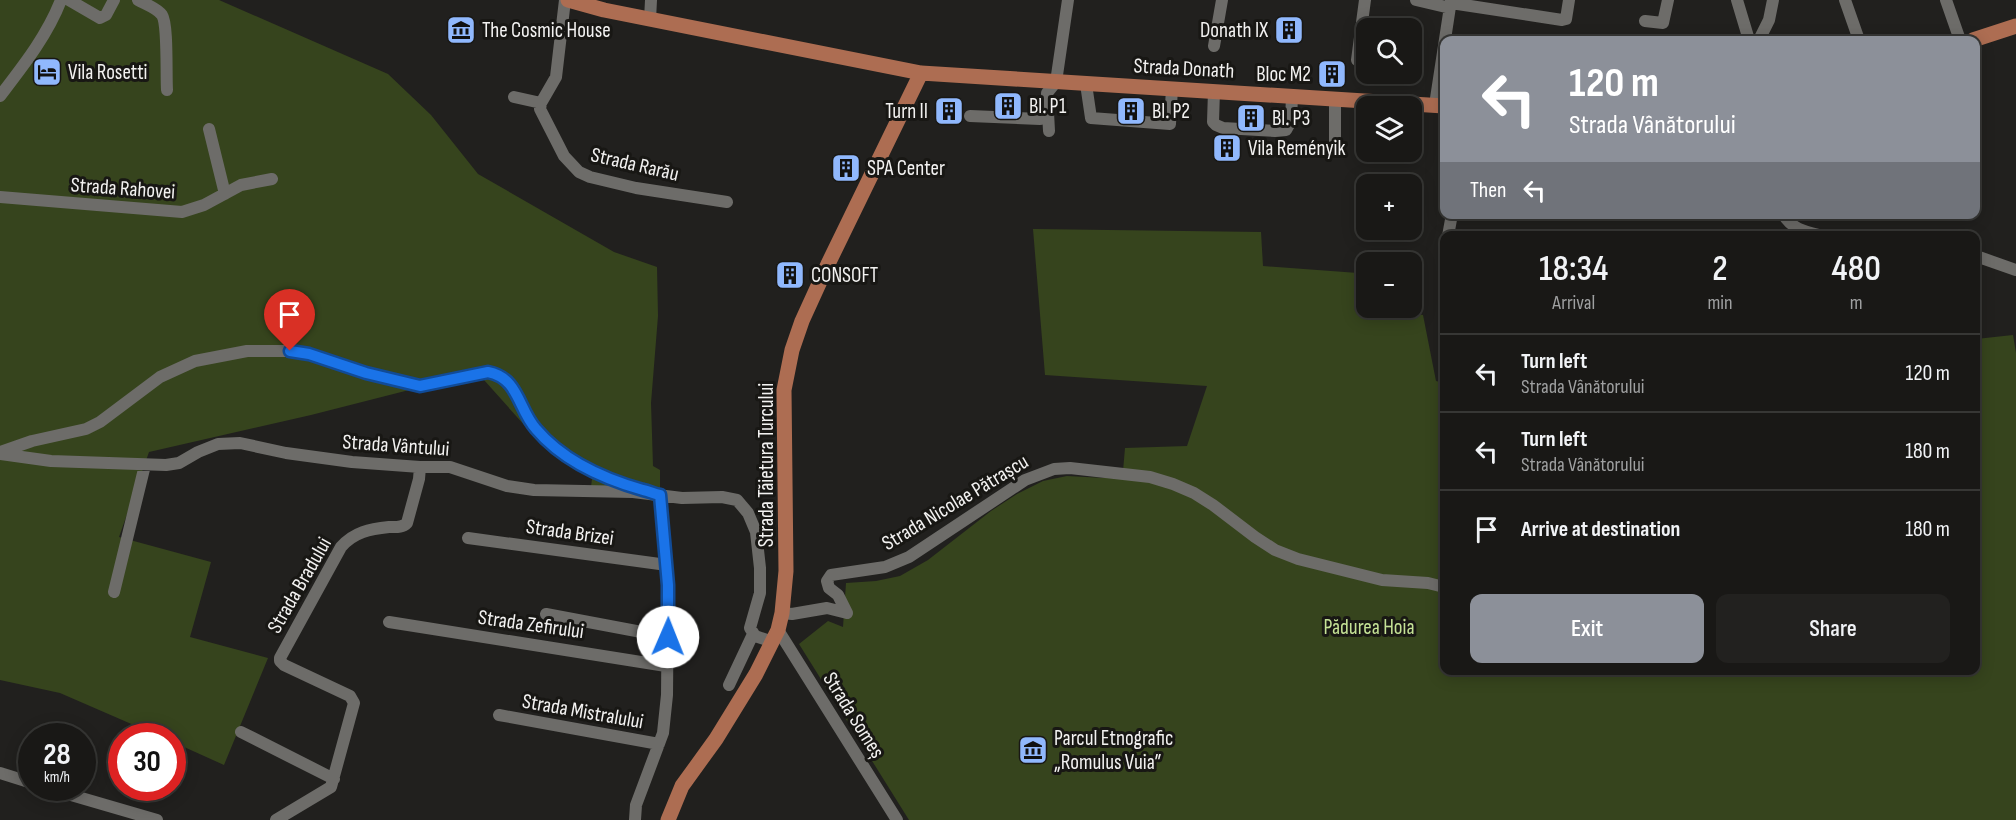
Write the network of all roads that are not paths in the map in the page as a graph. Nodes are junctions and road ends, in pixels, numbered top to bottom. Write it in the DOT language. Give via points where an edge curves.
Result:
graph roads {
  1 [pos="61,0"];
  2 [pos="69,0"];
  3 [pos="114,0"];
  4 [pos="138,0"];
  5 [pos="567,0"];
  6 [pos="651,0"];
  7 [pos="1068,0"];
  8 [pos="1222,0"];
  9 [pos="1365,0"];
  10 [pos="1416,0"];
  11 [pos="1569,0"];
  12 [pos="1668,0"];
  13 [pos="1737,0"];
  14 [pos="1773,0"];
  15 [pos="1845,0"];
  16 [pos="1946,0"];
  17 [pos="1450,4"];
  18 [pos="1363,18"];
  19 [pos="650,20"];
  20 [pos="1645,21"];
  21 [pos="2016,26"];
  22 [pos="1446,36"];
  23 [pos="1748,36"];
  24 [pos="1761,36"];
  25 [pos="1858,36"];
  26 [pos="1959,36"];
  27 [pos="1980,38"];
  28 [pos="1214,46"];
  29 [pos="921,73"];
  30 [pos="1056,82"];
  31 [pos="1086,84"];
  32 [pos="1172,88"];
  33 [pos="167,90"];
  34 [pos="1214,91"];
  35 [pos="0,96"];
  36 [pos="1292,96"];
  37 [pos="514,97"];
  38 [pos="1335,100"];
  39 [pos="1356,101"];
  40 [pos="541,103"];
  41 [pos="1422,105"];
  42 [pos="1440,106"];
  43 [pos="970,116"];
  44 [pos="1040,119"];
  45 [pos="209,129"];
  46 [pos="1048,131"];
  47 [pos="1335,144"];
  48 [pos="272,179"];
  49 [pos="225,194"];
  50 [pos="0,197"];
  51 [pos="727,202"];
  52 [pos="1786,219"];
  53 [pos="1807,231"];
  54 [pos="1980,257"];
  55 [pos="2016,270"];
  56 [pos="0,453"];
  57 [pos="145,465"];
  58 [pos="420,467"];
  59 [pos="656,495"];
  60 [pos="468,538"];
  61 [pos="667,565"];
  62 [pos="1440,586"];
  63 [pos="114,592"];
  64 [pos="782,613"];
  65 [pos="546,614"];
  66 [pos="389,622"];
  67 [pos="753,634"];
  68 [pos="775,636"];
  69 [pos="668,637"];
  70 [pos="666,666"];
  71 [pos="729,685"];
  72 [pos="499,715"];
  73 [pos="241,732"];
  74 [pos="659,744"];
  75 [pos="0,773"];
  76 [pos="18,779"];
  77 [pos="334,779"];
  78 [pos="92,801"];
  79 [pos="157,820"];
  80 [pos="276,820"];
  81 [pos="635,820"];
  82 [pos="668,820"];
  83 [pos="897,820"];
  1 -- 35 [label="street" via="38,45"];
  2 -- 3 [label="street" via="100,18"];
  4 -- 33 [label="street" via="163,16"];
  5 -- 19 [label="main road, Strada Donath"];
  5 -- 40 [label="street" via="556,76"];
  6 -- 19 [label="street"];
  7 -- 30 [label="street"];
  8 -- 28 [label="street"];
  9 -- 18 [label="street"];
  10 -- 17 [label="street"];
  11 -- 17 [label="street" via="1566,19 1562,20"];
  12 -- 20 [label="street" via="1664,23"];
  13 -- 23 [label="street"];
  14 -- 24 [label="street"];
  15 -- 25 [label="street"];
  16 -- 26 [label="street"];
  17 -- 22 [label="street"];
  19 -- 29 [label="main road, Strada Donath"];
  21 -- 27 [label="main road"];
  29 -- 30 [label="main road, Strada Donath"];
  29 -- 64 [label="main road, Strada Tăietura Turcului" via="828,264 792,350 783,412 786,571"];
  30 -- 31 [label="main road, Strada Donath"];
  30 -- 46 [label="street" via="1047,93"];
  31 -- 32 [label="main road, Strada Donath"];
  31 -- 32 [label="street" via="1091,118 1170,124"];
  32 -- 34 [label="main road, Strada Donath"];
  34 -- 36 [label="main road, Strada Donath"];
  34 -- 36 [label="street" via="1216,125 1265,131 1286,130 1291,122"];
  36 -- 38 [label="main road, Strada Donath"];
  37 -- 40 [label="street"];
  38 -- 39 [label="main road, Strada Donath"];
  38 -- 47 [label="street"];
  40 -- 51 [label="street, Strada Rarău" via="541,113 564,156 579,172 625,185"];
  41 -- 42 [label="main road, Strada Donath"];
  43 -- 44 [label="street"];
  45 -- 49 [label="street"];
  48 -- 49 [label="street, Strada Rahovei" via="248,183"];
  49 -- 50 [label="street, Strada Rahovei" via="182,212"];
  52 -- 53 [label="street"];
  54 -- 55 [label="street"];
  56 -- 57 [label="street, Strada Vântului" via="51,461"];
  56 -- 59 [label="street" via="86,429 160,377 195,360 247,351 290,351 420,386 488,372 498,374 508,381 529,420 549,442 599,476"];
  57 -- 58 [label="street, Strada Vântului" via="178,463 218,444 229,443 352,462"];
  57 -- 63 [label="street"];
  58 -- 59 [label="street, Strada Vântului" via="450,467 519,488"];
  58 -- 77 [label="street, Strada Bradului" via="407,523 371,529 348,539 280,661 350,696 354,703"];
  59 -- 61 [label="street"];
  59 -- 67 [label="street, Strada Vântului" via="731,499 742,504 756,532 761,576 750,628"];
  60 -- 61 [label="street, Strada Brizei"];
  61 -- 69 [label="street"];
  62 -- 64 [label="street, Strada Nicolae Pătrașcu" via="1382,580 1298,559 1275,550 1213,505 1173,484 1150,477 1070,468 1054,469 1025,480 909,557 885,567 831,575 827,581 829,588 838,595 847,614 827,608"];
  64 -- 68 [label="main road, Strada Tăietura Turcului"];
  65 -- 69 [label="street"];
  66 -- 70 [label="street, Strada Zefirului"];
  67 -- 68 [label="street"];
  67 -- 71 [label="street"];
  68 -- 82 [label="main road, Strada Tăietura Turcului" via="717,739 682,786"];
  68 -- 83 [label="street, Strada Someș"];
  69 -- 70 [label="street"];
  70 -- 74 [label="street" via="666,704"];
  72 -- 74 [label="street, Strada Mistralului"];
  73 -- 77 [label="street"];
  74 -- 81 [label="street" via="636,805"];
  75 -- 76 [label="street"];
  77 -- 80 [label="street" via="329,789"];
  78 -- 79 [label="street"];
}
